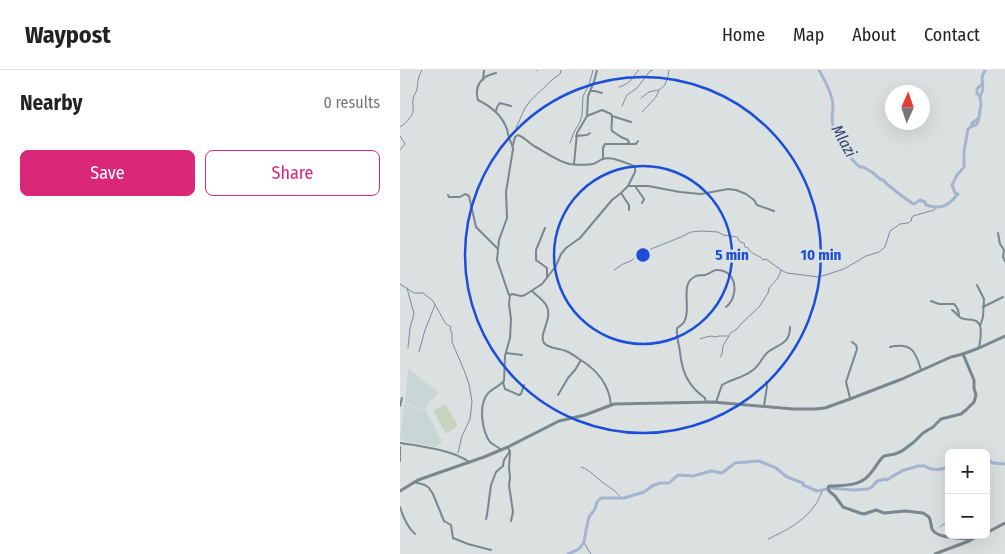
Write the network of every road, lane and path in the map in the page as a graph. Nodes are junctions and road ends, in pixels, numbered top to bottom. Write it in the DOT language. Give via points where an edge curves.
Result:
graph roads {
  1 [pos="484,70"];
  2 [pos="597,70"];
  3 [pos="496,73"];
  4 [pos="483,80"];
  5 [pos="590,91"];
  6 [pos="602,93"];
  7 [pos="511,106"];
  8 [pos="496,111"];
  9 [pos="587,116"];
  10 [pos="612,116"];
  11 [pos="631,122"];
  12 [pos="590,133"];
  13 [pos="576,136"];
  14 [pos="638,141"];
  15 [pos="627,144"];
  16 [pos="513,145"];
  17 [pos="604,158"];
  18 [pos="574,164"];
  19 [pos="628,186"];
  20 [pos="635,186"];
  21 [pos="621,193"];
  22 [pos="448,194"];
  23 [pos="642,203"];
  24 [pos="630,210"];
  25 [pos="774,211"];
  26 [pos="545,228"];
  27 [pos="998,233"];
  28 [pos="498,249"];
  29 [pos="1005,261"];
  30 [pos="547,278"];
  31 [pos="977,285"];
  32 [pos="532,291"];
  33 [pos="509,297"];
  34 [pos="1003,297"];
  35 [pos="931,301"];
  36 [pos="726,307"];
  37 [pos="983,307"];
  38 [pos="952,310"];
  39 [pos="959,316"];
  40 [pos="980,326"];
  41 [pos="790,328"];
  42 [pos="1005,336"];
  43 [pos="852,342"];
  44 [pos="890,346"];
  45 [pos="979,348"];
  46 [pos="506,353"];
  47 [pos="963,354"];
  48 [pos="522,355"];
  49 [pos="581,360"];
  50 [pos="921,370"];
  51 [pos="503,382"];
  52 [pos="766,382"];
  53 [pos="524,385"];
  54 [pos="558,395"];
  55 [pos="402,398"];
  56 [pos="850,399"];
  57 [pos="706,402"];
  58 [pos="716,402"];
  59 [pos="611,405"];
  60 [pos="400,406"];
  61 [pos="764,406"];
  62 [pos="401,443"];
  63 [pos="400,447"];
  64 [pos="509,449"];
  65 [pos="500,450"];
  66 [pos="400,461"];
  67 [pos="469,462"];
  68 [pos="414,482"];
  69 [pos="400,491"];
  70 [pos="400,507"];
  71 [pos="486,519"];
  72 [pos="511,521"];
  73 [pos="1005,523"];
  74 [pos="990,531"];
  75 [pos="415,534"];
  76 [pos="973,539"];
  77 [pos="969,541"];
  78 [pos="491,550"];
  79 [pos="935,554"];
  1 -- 4 [label="street"];
  2 -- 5 [label="street"];
  3 -- 4 [label="street"];
  4 -- 8 [label="street" via="477,88 477,100"];
  5 -- 6 [label="street"];
  5 -- 9 [label="street"];
  7 -- 8 [label="street" via="500,103"];
  8 -- 16 [label="street"];
  9 -- 10 [label="street" via="602,110"];
  9 -- 13 [label="street"];
  10 -- 11 [label="street"];
  10 -- 15 [label="street" via="612,131 628,140"];
  12 -- 13 [label="street"];
  13 -- 18 [label="street"];
  14 -- 15 [label="street"];
  15 -- 17 [label="street" via="605,144 602,148"];
  16 -- 18 [label="street" via="518,135 564,162"];
  16 -- 28 [label="street" via="506,192 507,218"];
  17 -- 18 [label="street" via="592,165"];
  17 -- 19 [label="street" via="635,166"];
  19 -- 20 [label="street"];
  19 -- 21 [label="street"];
  20 -- 23 [label="street" via="644,199"];
  20 -- 25 [label="street" via="696,194 736,190 746,194 757,205"];
  21 -- 24 [label="street"];
  21 -- 30 [label="street" via="580,238 566,248"];
  22 -- 28 [label="street" via="449,197 469,196 477,228"];
  26 -- 30 [label="street" via="535,252 536,260 547,268"];
  27 -- 29 [label="street"];
  28 -- 33 [label="street" via="498,266"];
  30 -- 32 [label="street"];
  31 -- 37 [label="street" via="984,299"];
  32 -- 33 [label="street"];
  32 -- 49 [label="street" via="548,308 545,343"];
  33 -- 46 [label="street" via="511,319"];
  34 -- 37 [label="street"];
  35 -- 39 [label="street" via="954,304 958,307"];
  36 -- 57 [label="street" via="734,297 734,281 728,274 718,270 694,276 689,281 685,321 677,328 676,338 684,374"];
  37 -- 40 [label="street"];
  38 -- 39 [label="street"];
  39 -- 40 [label="street" via="976,320"];
  40 -- 45 [label="street"];
  41 -- 58 [label="street" via="787,339 765,355 754,370 722,385"];
  42 -- 45 [label="street"];
  43 -- 56 [label="street" via="857,349 846,382"];
  44 -- 50 [label="street" via="913,350"];
  45 -- 47 [label="street"];
  46 -- 48 [label="street"];
  46 -- 51 [label="street"];
  47 -- 50 [label="street"];
  47 -- 77 [label="street" via="974,380 976,395 966,410 941,419 902,451 884,456 862,480 828,488 843,507 855,512 923,513 929,517 936,534"];
  49 -- 54 [label="street"];
  49 -- 59 [label="street" via="602,378"];
  50 -- 56 [label="street"];
  51 -- 53 [label="street" via="506,389 519,395"];
  51 -- 65 [label="street" via="485,398 482,418 489,440"];
  52 -- 61 [label="street"];
  55 -- 60 [label="street"];
  56 -- 61 [label="street" via="815,410"];
  57 -- 58 [label="street"];
  57 -- 59 [label="street"];
  58 -- 61 [label="street"];
  59 -- 64 [label="street" via="559,422"];
  62 -- 63 [label="street"];
  62 -- 67 [label="street" via="432,448"];
  63 -- 66 [label="street"];
  64 -- 65 [label="street"];
  64 -- 71 [label="street" via="491,485"];
  64 -- 72 [label="street"];
  65 -- 67 [label="street"];
  67 -- 68 [label="street"];
  68 -- 69 [label="street"];
  68 -- 78 [label="street" via="429,488 444,521 452,526 453,538"];
  70 -- 75 [label="street"];
  73 -- 74 [label="street"];
  76 -- 77 [label="street"];
  77 -- 79 [label="street"];
}
